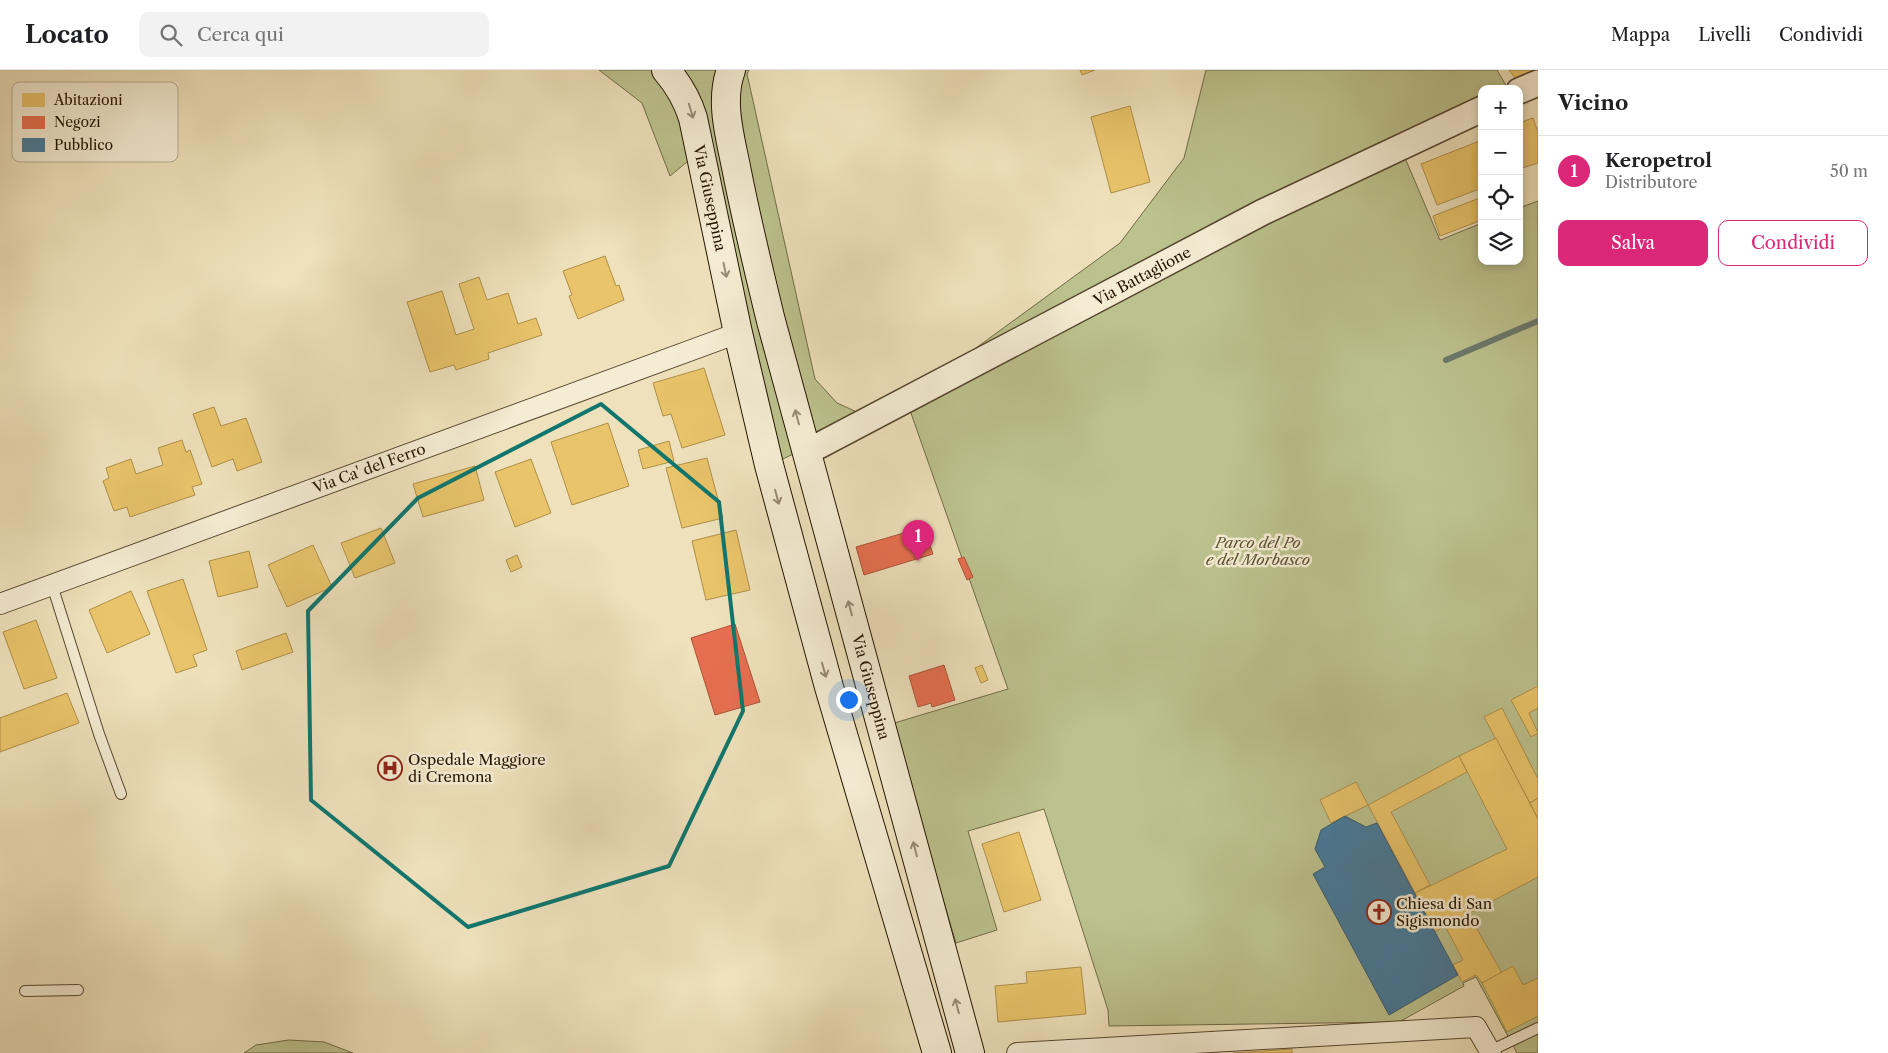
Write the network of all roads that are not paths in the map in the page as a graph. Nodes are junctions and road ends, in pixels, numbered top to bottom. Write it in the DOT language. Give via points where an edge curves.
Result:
graph roads {
  1 [pos="666,70"];
  2 [pos="731,70"];
  3 [pos="1538,83"];
  4 [pos="1523,89"];
  5 [pos="1478,111"];
  6 [pos="771,321"];
  7 [pos="738,333"];
  8 [pos="807,452"];
  9 [pos="769,465"];
  10 [pos="52,585"];
  11 [pos="0,604"];
  12 [pos="121,794"];
  13 [pos="78,990"];
  14 [pos="25,991"];
  15 [pos="1538,1028"];
  16 [pos="1491,1052"];
  17 [pos="937,1053"];
  18 [pos="970,1053"];
  19 [pos="1018,1053"];
  1 -- 7 [label="main road, Via Giuseppina, one-way" via="688,101 693,118"];
  2 -- 6 [label="main road, Via Giuseppina" via="725,96 729,129"];
  3 -- 4 [label="street"];
  5 -- 8 [label="street, Via Battaglione" via="1263,212"];
  6 -- 7 [label="main road"];
  8 -- 6 [label="main road, Via Giuseppina, one-way"];
  7 -- 9 [label="main road, Via Giuseppina"];
  7 -- 10 [label="street, Via Ca' del Ferro"];
  8 -- 9 [label="main road"];
  18 -- 8 [label="main road, Via Giuseppina, one-way"];
  9 -- 17 [label="main road, Via Giuseppina, one-way" via="829,688"];
  10 -- 11 [label="street, Via Ca' del Ferro"];
  10 -- 12 [label="lane"];
  13 -- 14 [label="lane"];
  15 -- 16 [label="lane"];
  16 -- 19 [label="street" via="1476,1027"];
}
